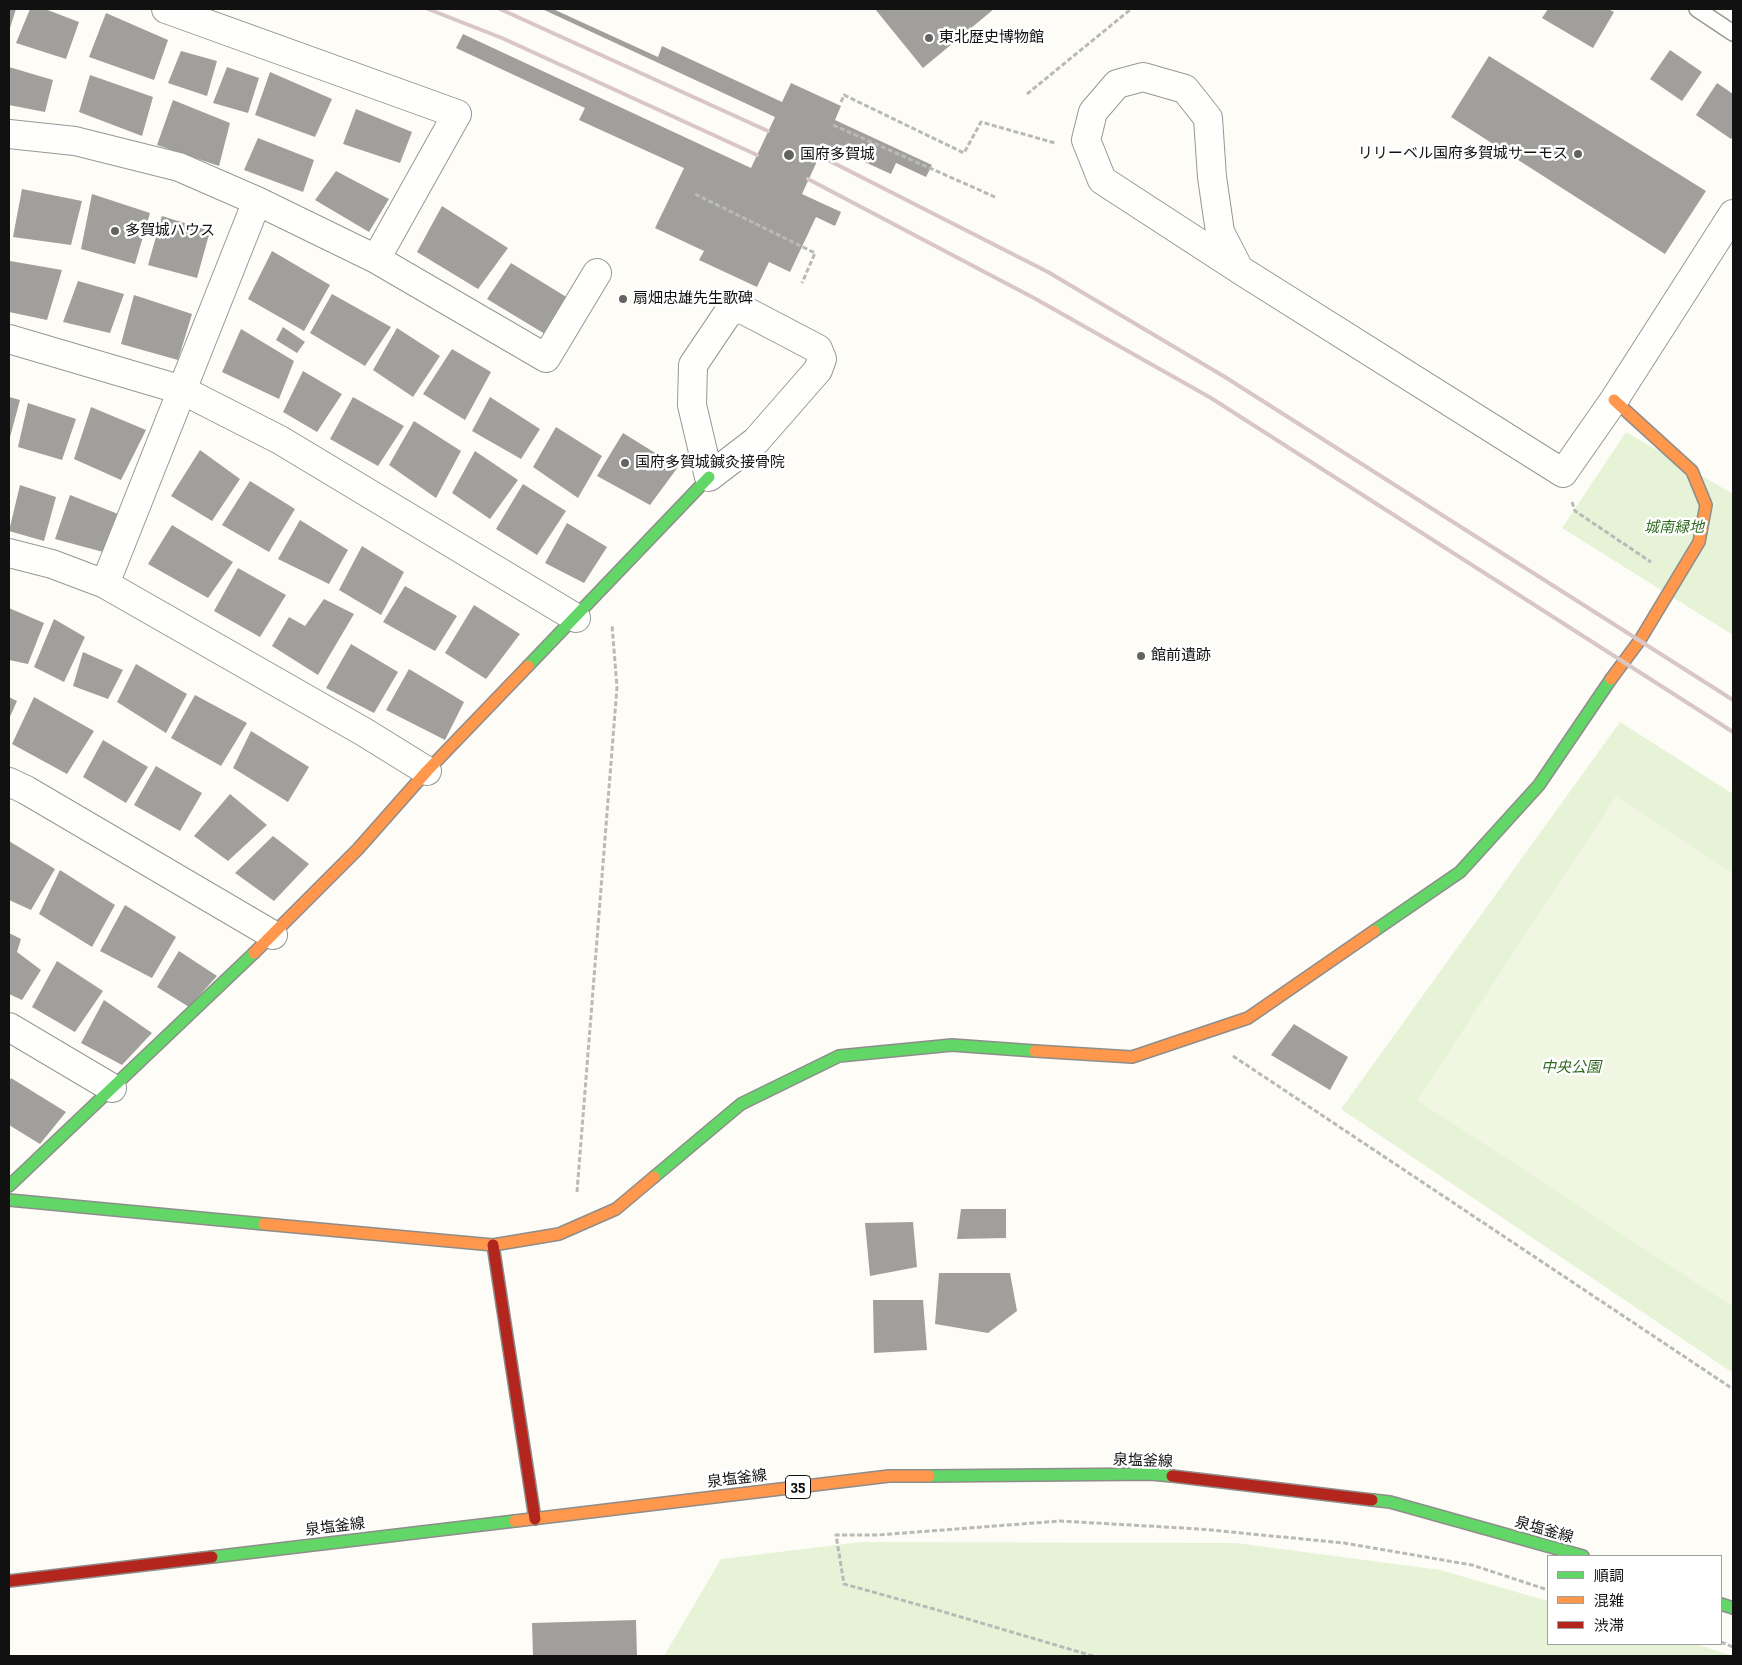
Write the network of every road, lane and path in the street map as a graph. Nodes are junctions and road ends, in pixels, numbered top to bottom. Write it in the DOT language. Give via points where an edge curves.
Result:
graph roads {
  1 [pos="166,9"];
  2 [pos="1131,9"];
  3 [pos="1697,9"];
  4 [pos="1733,33"];
  5 [pos="1027,94"];
  6 [pos="841,102"];
  7 [pos="833,125"];
  8 [pos="9,134"];
  9 [pos="1058,144"];
  10 [pos="695,194"];
  11 [pos="994,197"];
  12 [pos="256,201"];
  13 [pos="1733,214"];
  14 [pos="376,259"];
  15 [pos="1240,269"];
  16 [pos="598,273"];
  17 [pos="802,283"];
  18 [pos="9,339"];
  19 [pos="182,390"];
  20 [pos="1614,400"];
  21 [pos="1563,473"];
  22 [pos="709,477"];
  23 [pos="9,553"];
  24 [pos="1677,579"];
  25 [pos="608,583"];
  26 [pos="105,584"];
  27 [pos="576,618"];
  28 [pos="427,771"];
  29 [pos="9,782"];
  30 [pos="273,935"];
  31 [pos="9,1027"];
  32 [pos="1200,1034"];
  33 [pos="112,1088"];
  34 [pos="9,1186"];
  35 [pos="9,1200"];
  36 [pos="575,1227"];
  37 [pos="493,1245"];
  38 [pos="1733,1390"];
  39 [pos="535,1519"];
  40 [pos="1579,1555"];
  41 [pos="9,1581"];
  42 [pos="1547,1590"];
  43 [pos="1093,1656"];
  1 -- 14 [label="street" via="457,114"];
  2 -- 5 [label="path"];
  3 -- 4 [label="lane"];
  6 -- 9 [label="path" via="844,95 964,153 981,122"];
  7 -- 11 [label="path"];
  8 -- 12 [label="street" via="75,141 179,167"];
  10 -- 17 [label="path" via="815,253"];
  12 -- 14 [label="street"];
  12 -- 19 [label="street"];
  13 -- 20 [label="street"];
  14 -- 16 [label="street" via="546,358"];
  15 -- 15 [label="street" via="1102,180 1086,140 1093,112 1117,84 1143,77 1185,88 1208,118 1220,232"];
  15 -- 21 [label="street"];
  18 -- 19 [label="street"];
  19 -- 26 [label="street"];
  19 -- 27 [label="street" via="280,440"];
  20 -- 21 [label="street"];
  20 -- 24 [label="street" via="1692,471 1706,506 1699,542"];
  21 -- 24 [label="path" via="1575,511"];
  22 -- 22 [label="street" via="692,405 693,365 728,313 740,308 818,349 822,359 818,370 756,441"];
  22 -- 25 [label="street"];
  23 -- 26 [label="street" via="52,564"];
  24 -- 32 [label="street" via="1640,640 1539,785 1460,872 1248,1018"];
  25 -- 27 [label="street"];
  25 -- 36 [label="path" via="617,687"];
  26 -- 28 [label="street"];
  27 -- 28 [label="street"];
  28 -- 30 [label="street" via="358,849"];
  29 -- 30 [label="street"];
  30 -- 33 [label="street"];
  31 -- 33 [label="street"];
  32 -- 36 [label="street" via="1132,1057 952,1045 839,1056 741,1104 616,1209"];
  32 -- 38 [label="path"];
  33 -- 34 [label="street"];
  35 -- 37 [label="street"];
  36 -- 37 [label="street" via="559,1234"];
  37 -- 39 [label="street"];
  39 -- 40 [label="street, 泉塩釜線 / 35" via="889,1476 1151,1474 1390,1502"];
  39 -- 41 [label="street, 泉塩釜線 / 35"];
  42 -- 43 [label="path" via="1472,1565 1344,1543 1200,1529 1060,1522 836,1535 844,1584"];
}
